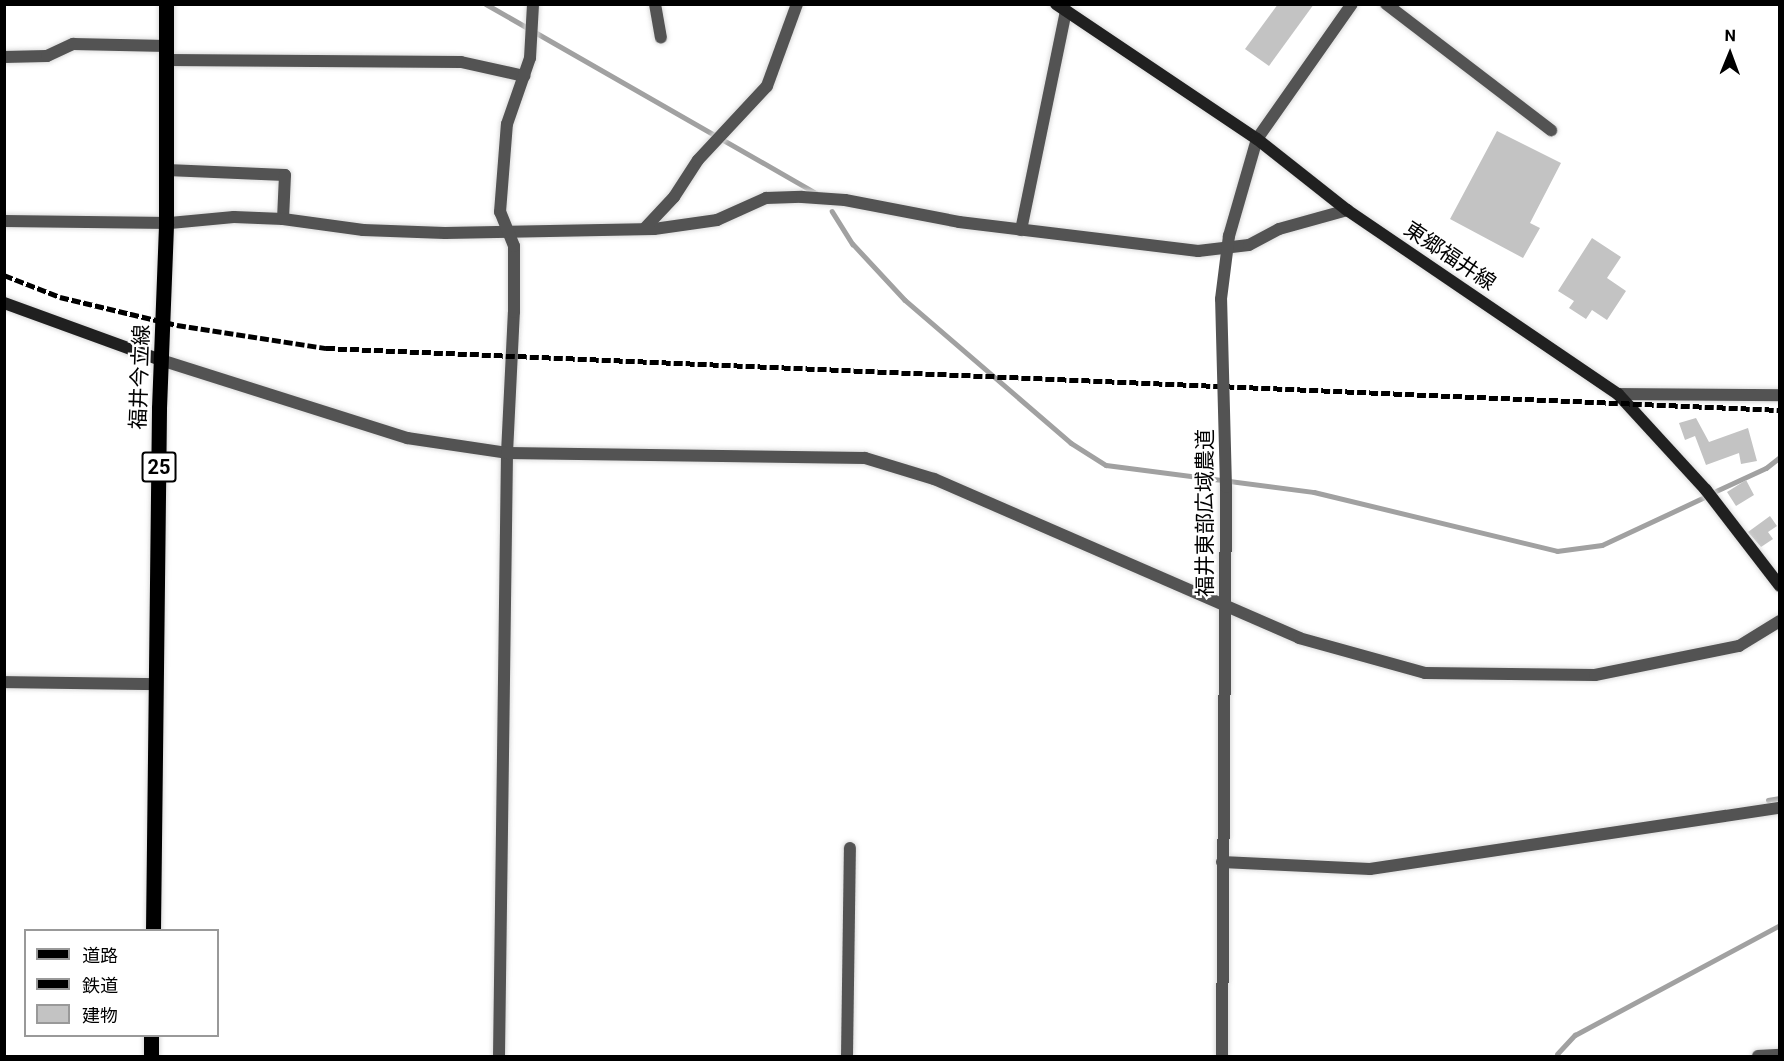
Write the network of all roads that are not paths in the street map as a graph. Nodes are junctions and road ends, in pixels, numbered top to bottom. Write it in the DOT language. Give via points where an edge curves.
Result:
graph roads {
  1 [pos="166,4"];
  2 [pos="534,4"];
  3 [pos="655,4"];
  4 [pos="797,4"];
  5 [pos="1352,4"];
  6 [pos="1386,4"];
  7 [pos="1061,8"];
  8 [pos="661,37"];
  9 [pos="167,53"];
  10 [pos="4,57"];
  11 [pos="524,76"];
  12 [pos="1551,130"];
  13 [pos="1257,139"];
  14 [pos="167,170"];
  15 [pos="1347,210"];
  16 [pos="283,219"];
  17 [pos="4,220"];
  18 [pos="166,222"];
  19 [pos="644,229"];
  20 [pos="504,230"];
  21 [pos="1021,230"];
  22 [pos="4,303"];
  23 [pos="161,360"];
  24 [pos="1618,394"];
  25 [pos="1779,395"];
  26 [pos="507,453"];
  27 [pos="1779,586"];
  28 [pos="1224,605"];
  29 [pos="1779,621"];
  30 [pos="4,682"];
  31 [pos="156,684"];
  32 [pos="1779,808"];
  33 [pos="850,848"];
  34 [pos="1222,862"];
  35 [pos="153,929"];
  36 [pos="151,1037"];
  37 [pos="1779,1055"];
  38 [pos="151,1056"];
  39 [pos="499,1056"];
  40 [pos="847,1056"];
  41 [pos="1222,1056"];
  42 [pos="1758,1056"];
  1 -- 9 [label="main road, 福井今立線 / 25"];
  2 -- 11 [label="street"];
  3 -- 8 [label="street"];
  4 -- 19 [label="street" via="767,86"];
  5 -- 13 [label="street, 福井東部広域農道"];
  6 -- 12 [label="street"];
  7 -- 13 [label="main road, 東郷福井線"];
  7 -- 21 [label="street"];
  9 -- 10 [label="street" via="73,44 47,56"];
  9 -- 11 [label="street" via="461,62"];
  9 -- 14 [label="main road, 福井今立線 / 25"];
  11 -- 20 [label="street" via="507,124 500,212"];
  13 -- 15 [label="main road, 東郷福井線"];
  13 -- 28 [label="street, 福井東部広域農道, bridge" via="1229,236 1221,299 1226,487"];
  14 -- 16 [label="street" via="285,175"];
  14 -- 18 [label="main road, 福井今立線 / 25"];
  15 -- 21 [label="street" via="1278,229 1249,245 1198,251"];
  15 -- 24 [label="main road, 東郷福井線"];
  16 -- 18 [label="street" via="234,217"];
  16 -- 20 [label="street" via="363,230"];
  17 -- 18 [label="street"];
  18 -- 23 [label="main road, 福井今立線 / 25"];
  19 -- 20 [label="street"];
  19 -- 21 [label="street" via="717,220 766,198 802,197 845,200"];
  20 -- 26 [label="street" via="514,246"];
  22 -- 23 [label="main road"];
  23 -- 26 [label="street" via="408,438"];
  23 -- 31 [label="main road, 福井今立線 / 25"];
  24 -- 25 [label="street"];
  24 -- 27 [label="main road, 東郷福井線" via="1706,490"];
  26 -- 28 [label="street" via="865,458 934,478"];
  26 -- 39 [label="street"];
  28 -- 29 [label="street" via="1299,639 1425,673 1594,675 1739,646"];
  28 -- 34 [label="street, 福井東部広域農道"];
  30 -- 31 [label="street"];
  31 -- 35 [label="main road, 福井今立線 / 25"];
  32 -- 34 [label="street" via="1370,869"];
  33 -- 40 [label="street"];
  34 -- 41 [label="street, 福井東部広域農道"];
  36 -- 38 [label="main road"];
  37 -- 42 [label="street"];
}
